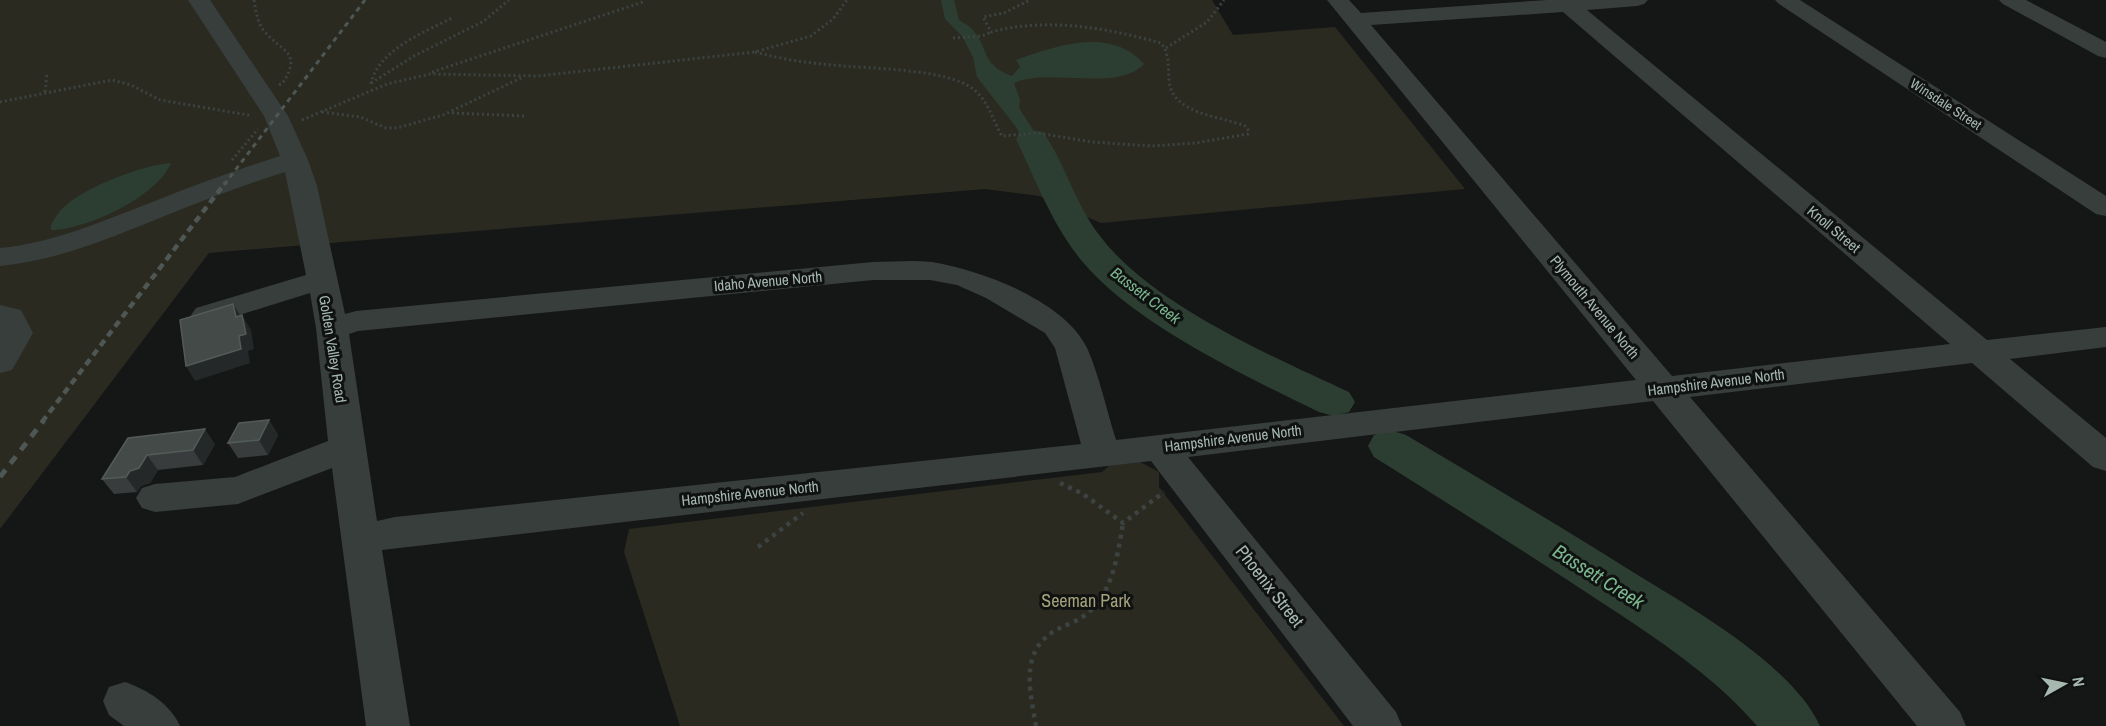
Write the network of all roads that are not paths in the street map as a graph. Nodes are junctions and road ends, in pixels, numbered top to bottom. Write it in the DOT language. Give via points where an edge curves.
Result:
graph roads {
  1 [pos="199,0"];
  2 [pos="1637,0"];
  3 [pos="1786,0"];
  4 [pos="2010,0"];
  5 [pos="1565,2"];
  6 [pos="1347,10"];
  7 [pos="2106,51"];
  8 [pos="295,160"];
  9 [pos="2106,208"];
  10 [pos="0,257"];
  11 [pos="321,280"];
  12 [pos="0,315"];
  13 [pos="207,315"];
  14 [pos="332,328"];
  15 [pos="2106,337"];
  16 [pos="1980,351"];
  17 [pos="0,362"];
  18 [pos="1663,388"];
  19 [pos="1160,447"];
  20 [pos="347,448"];
  21 [pos="1102,454"];
  22 [pos="2106,459"];
  23 [pos="156,498"];
  24 [pos="361,540"];
  25 [pos="388,726"];
  26 [pos="1380,726"];
  27 [pos="1944,726"];
  1 -- 8 [label="street, Golden Valley Road" via="276,116"];
  2 -- 5 [label="street"];
  3 -- 9 [label="street, Winsdale Street"];
  4 -- 7 [label="street"];
  5 -- 6 [label="street"];
  5 -- 16 [label="street, Knoll Street"];
  6 -- 18 [label="street, Plymouth Avenue North"];
  8 -- 10 [label="street" via="225,182 89,239"];
  8 -- 11 [label="street, Golden Valley Road"];
  11 -- 13 [label="street"];
  11 -- 14 [label="street, Golden Valley Road"];
  12 -- 17 [label="street" via="10,317 17,333"];
  14 -- 20 [label="street, Golden Valley Road"];
  14 -- 21 [label="street, Idaho Avenue North" via="356,321 861,272 930,271 965,278 997,291 1056,326 1071,348"];
  15 -- 16 [label="street, Hampshire Avenue North"];
  16 -- 18 [label="street, Hampshire Avenue North"];
  16 -- 22 [label="street, Knoll Street"];
  18 -- 19 [label="street, Hampshire Avenue North"];
  18 -- 27 [label="street, Plymouth Avenue North"];
  19 -- 21 [label="street, Hampshire Avenue North"];
  19 -- 26 [label="street, Phoenix Street"];
  20 -- 23 [label="street" via="238,490"];
  20 -- 24 [label="street, Golden Valley Road"];
  21 -- 24 [label="street, Hampshire Avenue North" via="395,532"];
  24 -- 25 [label="street, Golden Valley Road"];
}
